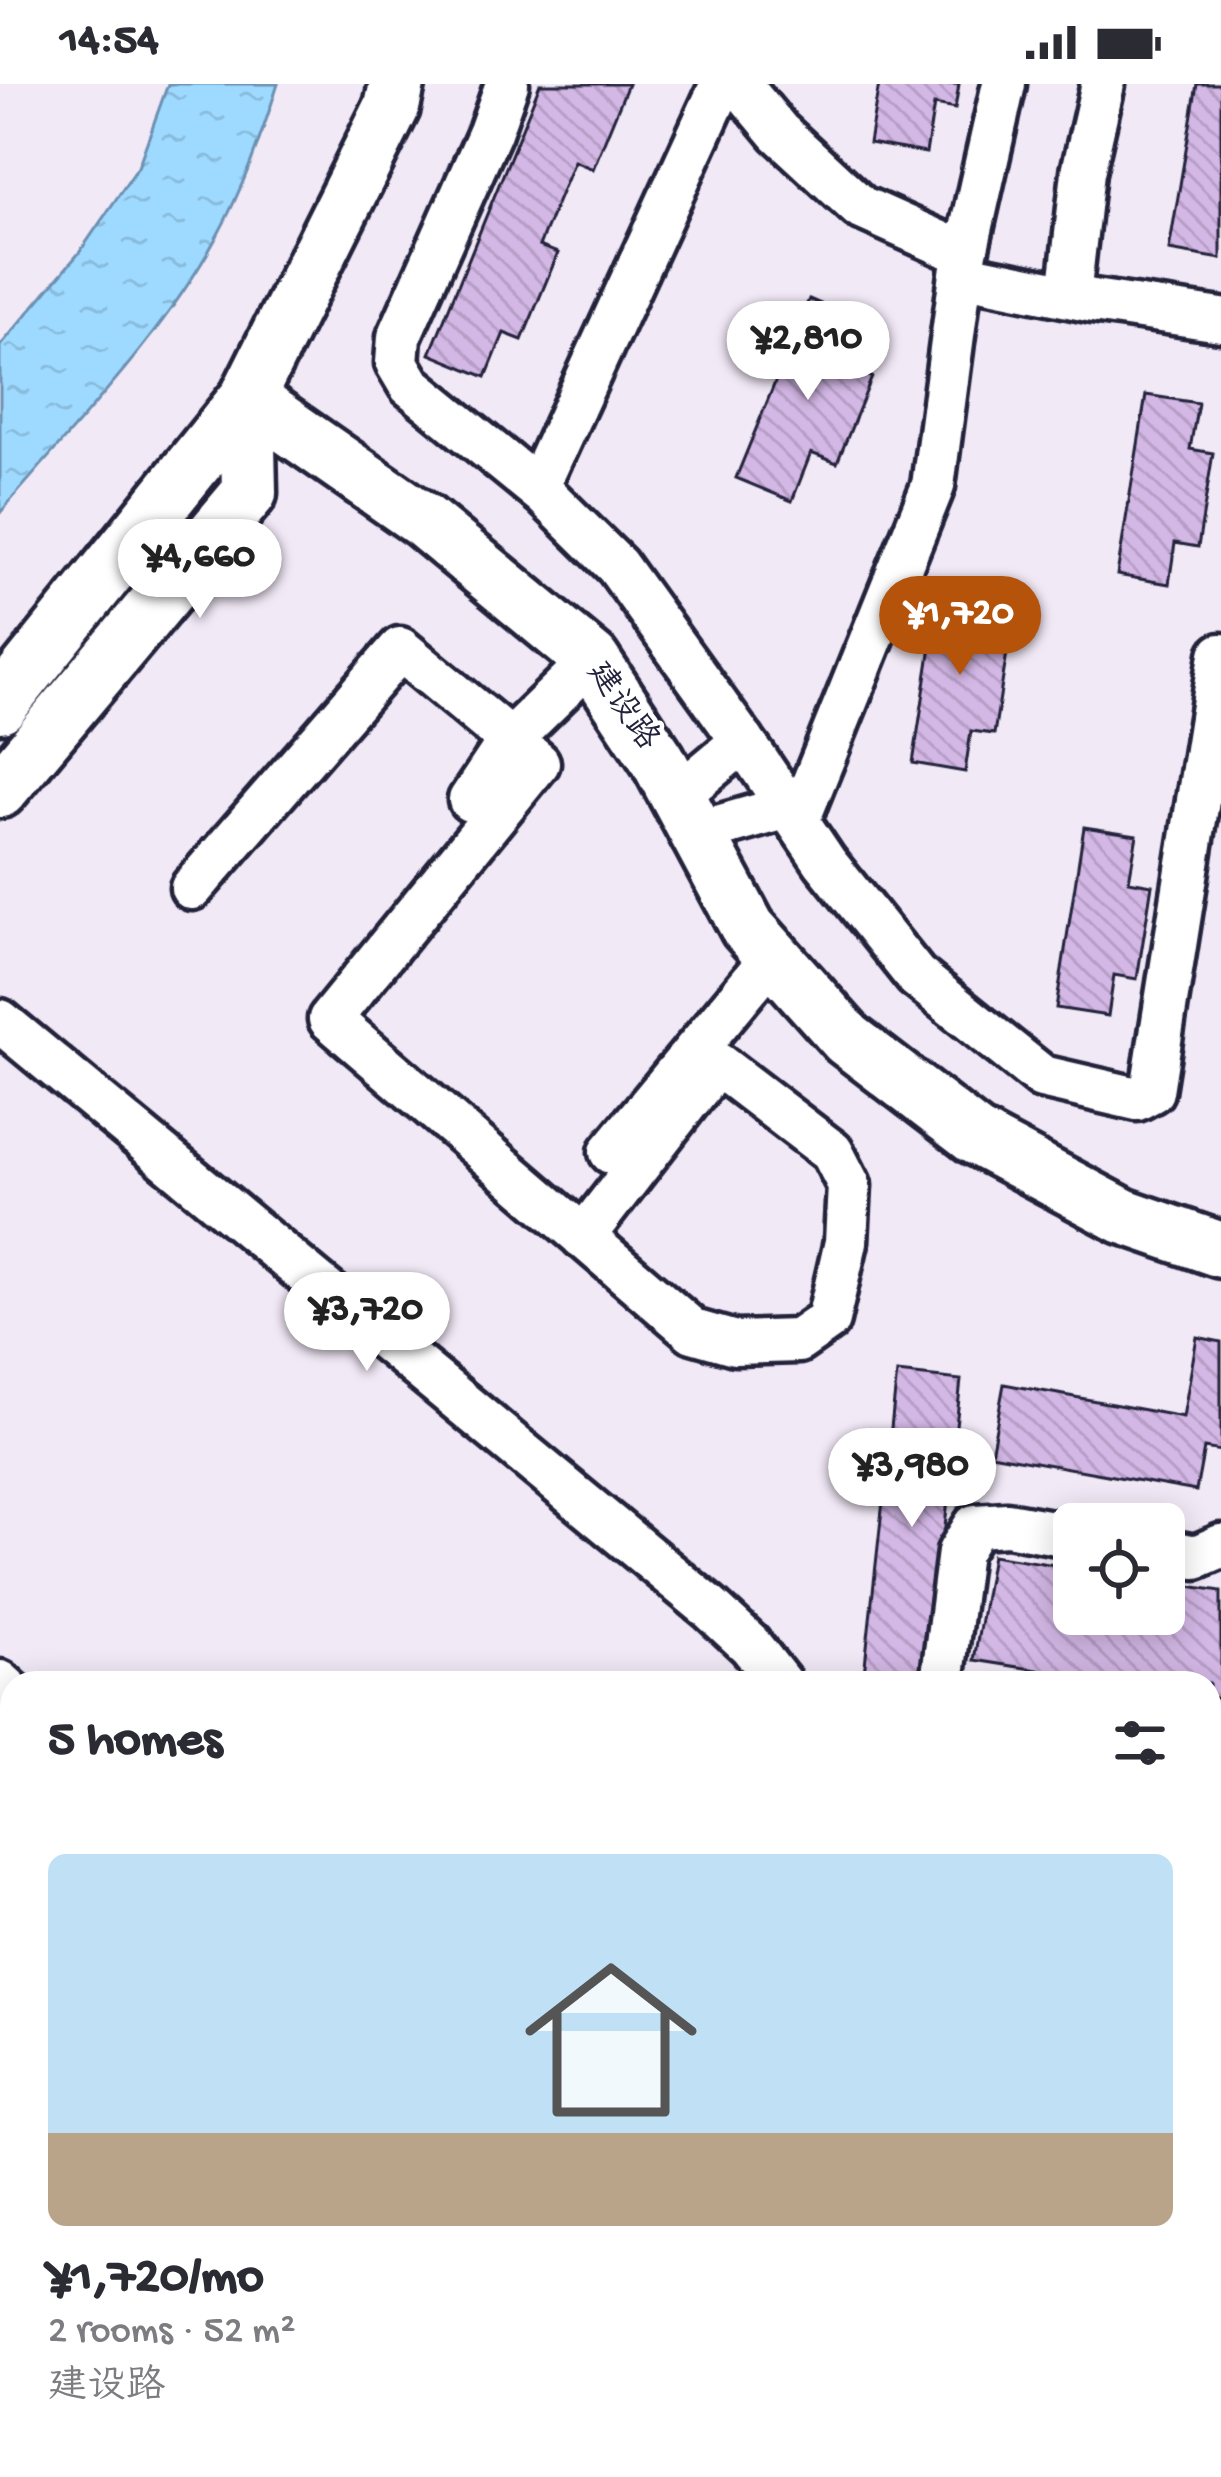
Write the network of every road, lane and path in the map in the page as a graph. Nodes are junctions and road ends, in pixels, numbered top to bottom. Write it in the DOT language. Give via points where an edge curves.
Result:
graph roads {
  1 [pos="397,84"];
  2 [pos="507,84"];
  3 [pos="722,84"];
  4 [pos="739,84"];
  5 [pos="1004,84"];
  6 [pos="1103,84"];
  7 [pos="963,264"];
  8 [pos="1069,296"];
  9 [pos="1221,320"];
  10 [pos="247,398"];
  11 [pos="537,488"];
  12 [pos="1221,655"];
  13 [pos="592,660"];
  14 [pos="0,705"];
  15 [pos="511,740"];
  16 [pos="743,741"];
  17 [pos="0,790"];
  18 [pos="470,800"];
  19 [pos="687,814"];
  20 [pos="793,814"];
  21 [pos="193,888"];
  22 [pos="773,956"];
  23 [pos="0,1021"];
  24 [pos="714,1047"];
  25 [pos="611,1152"];
  26 [pos="584,1237"];
  27 [pos="1221,1250"];
  28 [pos="1053,1532"];
  29 [pos="1221,1546"];
  30 [pos="1185,1555"];
  31 [pos="770,1671"];
  32 [pos="944,1671"];
  1 -- 10 [label="street"];
  2 -- 11 [label="street" via="399,337 397,363 410,385"];
  3 -- 11 [label="street"];
  4 -- 7 [label="street" via="860,207"];
  5 -- 7 [label="street"];
  6 -- 8 [label="street"];
  7 -- 8 [label="street"];
  7 -- 20 [label="street" via="933,486"];
  8 -- 9 [label="street"];
  10 -- 13 [label="street, 建设路" via="424,521"];
  10 -- 14 [label="street"];
  10 -- 17 [label="street" via="249,493"];
  11 -- 16 [label="street" via="617,566"];
  12 -- 20 [label="street" via="1151,1091 1137,1099 1042,1077 916,976"];
  13 -- 15 [label="street"];
  13 -- 19 [label="street, 建设路"];
  15 -- 18 [label="street"];
  15 -- 21 [label="street" via="400,649"];
  15 -- 26 [label="street" via="538,763 330,1018"];
  16 -- 19 [label="street"];
  16 -- 20 [label="street"];
  19 -- 20 [label="street"];
  19 -- 22 [label="street, 建设路" via="748,928"];
  22 -- 24 [label="street"];
  22 -- 27 [label="street, 建设路" via="848,1039 975,1137 1123,1216"];
  23 -- 31 [label="street" via="710,1608"];
  24 -- 25 [label="street"];
  24 -- 26 [label="street"];
  24 -- 26 [label="street" via="832,1152 849,1185 828,1320 798,1341 735,1343 693,1331"];
  28 -- 32 [label="street" via="975,1526 959,1552"];
  29 -- 30 [label="street"];
}
